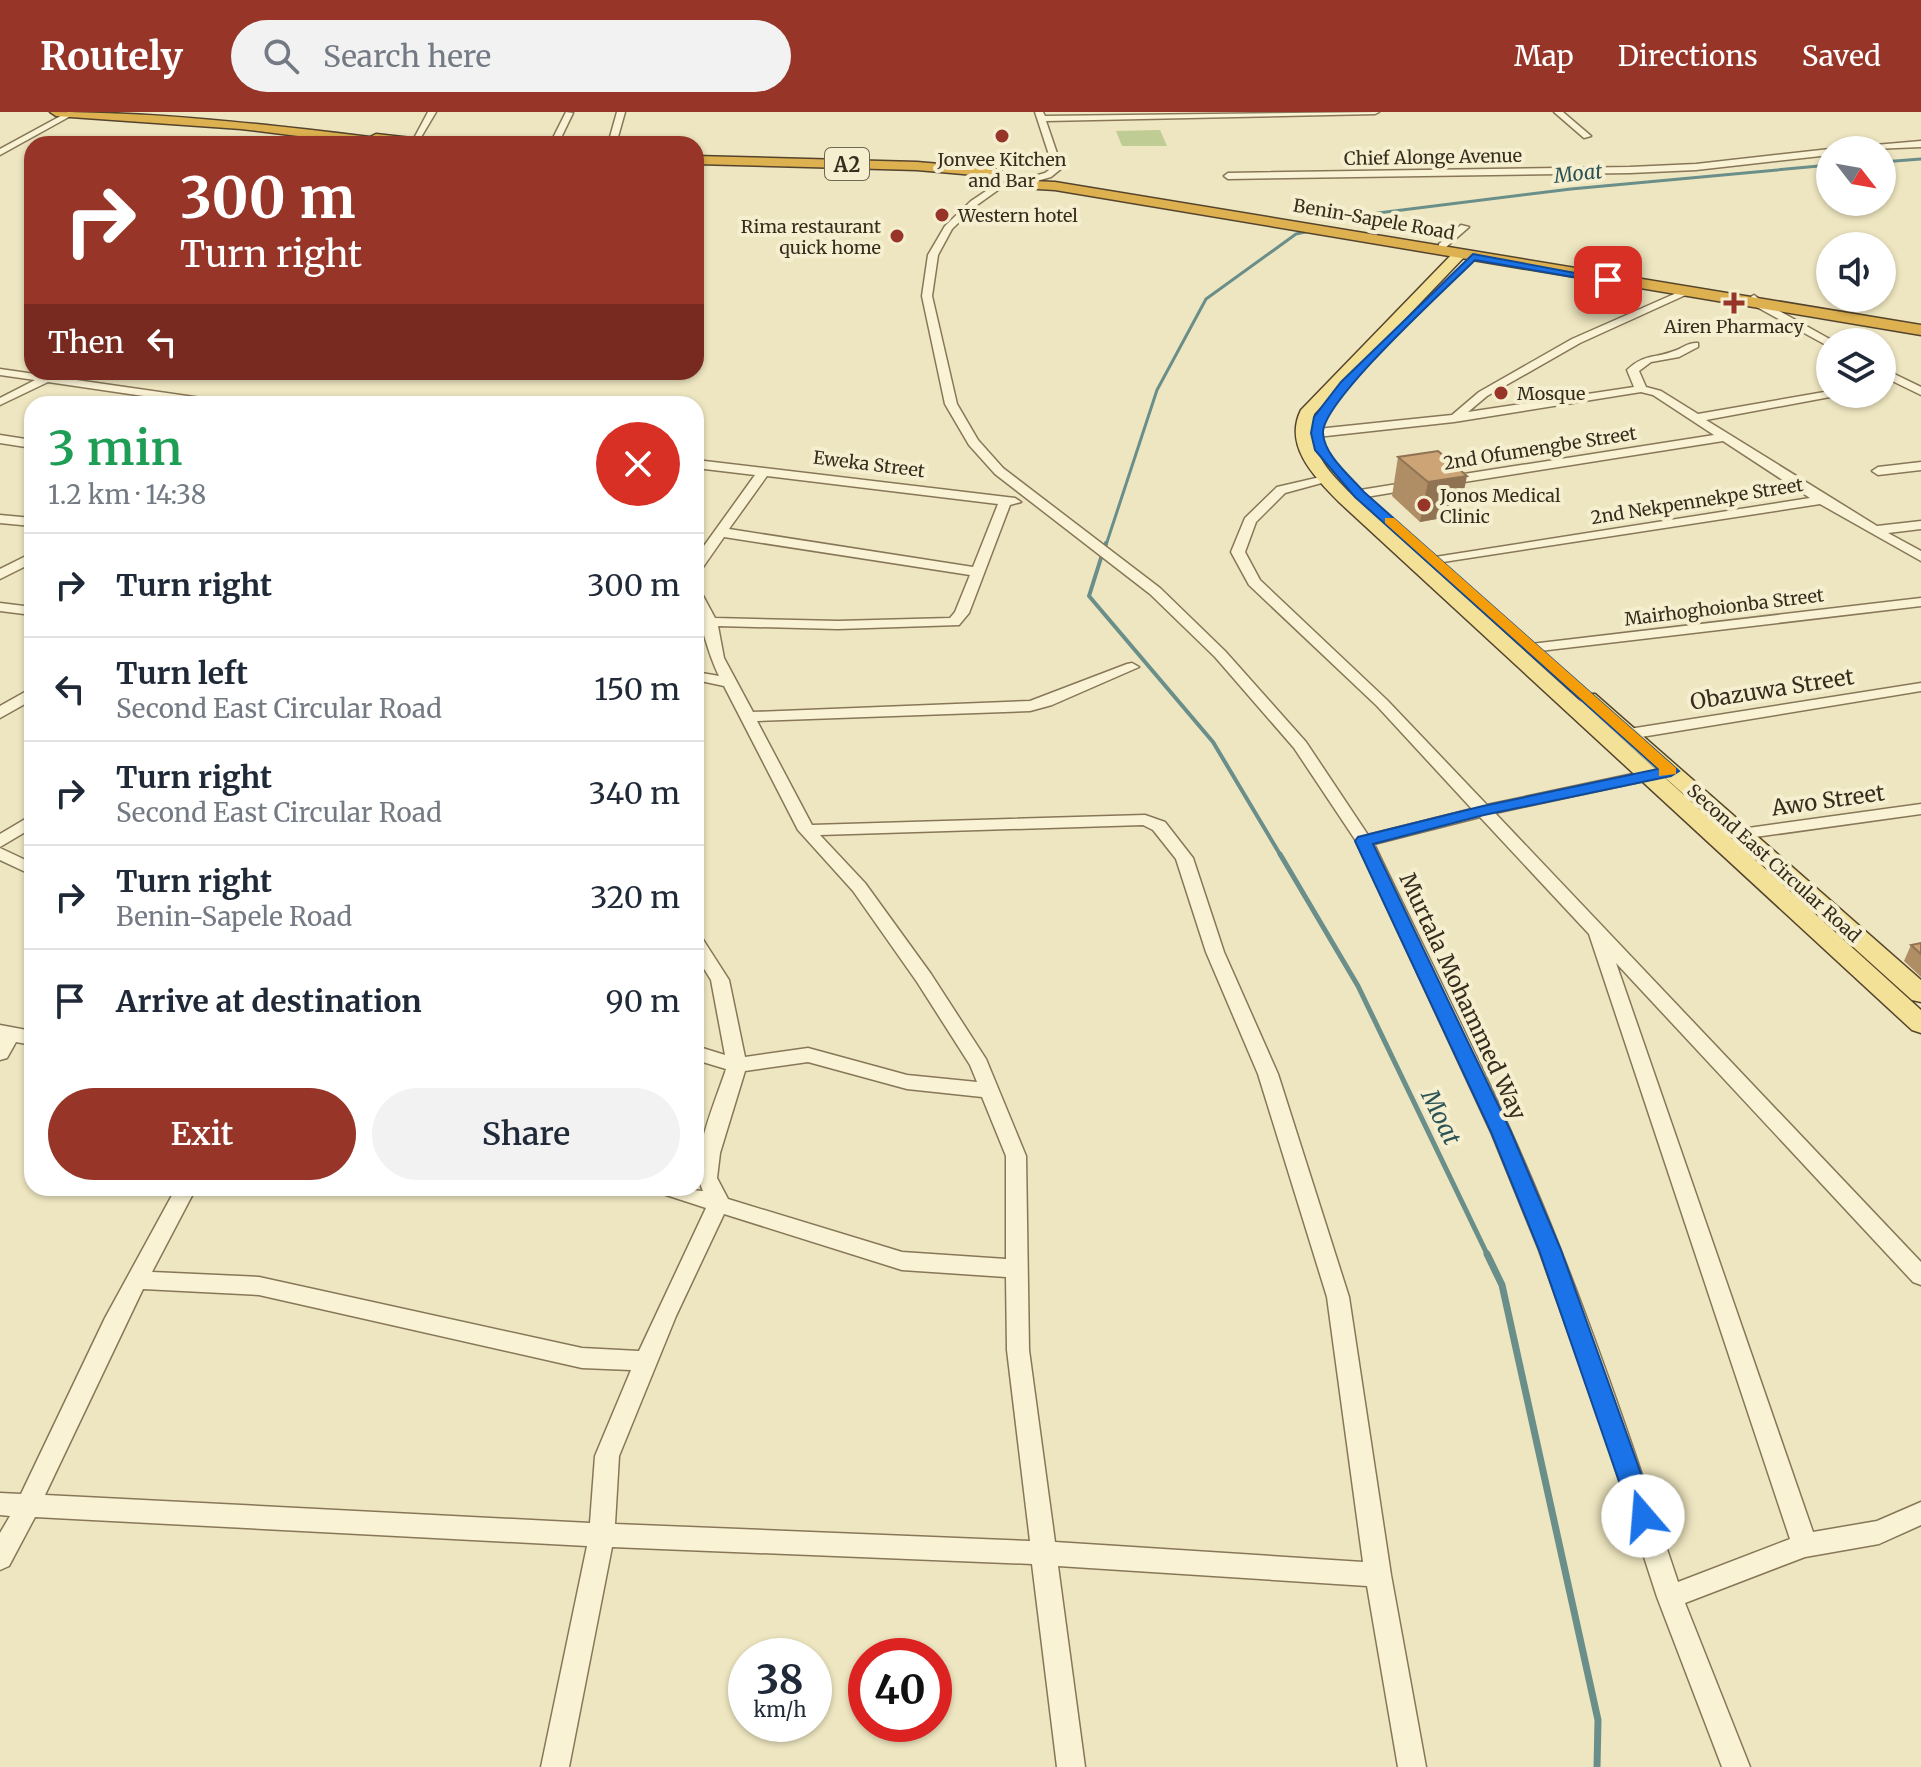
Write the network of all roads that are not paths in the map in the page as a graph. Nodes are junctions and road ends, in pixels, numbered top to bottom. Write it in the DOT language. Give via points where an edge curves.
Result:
graph roads {
  1 [pos="56,112"];
  2 [pos="118,112"];
  3 [pos="432,112"];
  4 [pos="621,112"];
  5 [pos="1375,112"];
  6 [pos="1558,112"];
  7 [pos="72,113"];
  8 [pos="569,113"];
  9 [pos="1040,115"];
  10 [pos="30,136"];
  11 [pos="329,136"];
  12 [pos="365,136"];
  13 [pos="418,136"];
  14 [pos="558,136"];
  15 [pos="614,136"];
  16 [pos="1587,136"];
  17 [pos="24,139"];
  18 [pos="1921,144"];
  19 [pos="1896,146"];
  20 [pos="0,152"];
  21 [pos="1816,154"];
  22 [pos="704,163"];
  23 [pos="704,163"];
  24 [pos="1058,165"];
  25 [pos="1228,176"];
  26 [pos="1006,179"];
  27 [pos="1036,179"];
  28 [pos="980,183"];
  29 [pos="1073,185"];
  30 [pos="974,203"];
  31 [pos="1464,227"];
  32 [pos="1458,252"];
  33 [pos="1685,293"];
  34 [pos="1756,301"];
  35 [pos="1921,323"];
  36 [pos="1921,330"];
  37 [pos="1816,335"];
  38 [pos="1694,345"];
  39 [pos="0,372"];
  40 [pos="24,376"];
  41 [pos="1896,378"];
  42 [pos="44,380"];
  43 [pos="53,380"];
  44 [pos="1901,381"];
  45 [pos="1896,382"];
  46 [pos="1641,389"];
  47 [pos="1921,392"];
  48 [pos="166,396"];
  49 [pos="1816,397"];
  50 [pos="0,402"];
  51 [pos="1454,418"];
  52 [pos="1696,418"];
  53 [pos="1317,433"];
  54 [pos="1725,437"];
  55 [pos="0,439"];
  56 [pos="24,443"];
  57 [pos="704,465"];
  58 [pos="1921,466"];
  59 [pos="764,471"];
  60 [pos="1878,471"];
  61 [pos="1325,478"];
  62 [pos="1360,494"];
  63 [pos="1822,500"];
  64 [pos="1005,502"];
  65 [pos="1038,503"];
  66 [pos="0,519"];
  67 [pos="24,521"];
  68 [pos="1921,525"];
  69 [pos="1879,530"];
  70 [pos="720,532"];
  71 [pos="704,555"];
  72 [pos="1921,557"];
  73 [pos="1435,561"];
  74 [pos="24,562"];
  75 [pos="979,572"];
  76 [pos="0,575"];
  77 [pos="1921,602"];
  78 [pos="0,607"];
  79 [pos="24,610"];
  80 [pos="704,610"];
  81 [pos="710,622"];
  82 [pos="1531,648"];
  83 [pos="1132,667"];
  84 [pos="704,677"];
  85 [pos="729,682"];
  86 [pos="1921,687"];
  87 [pos="24,698"];
  88 [pos="0,713"];
  89 [pos="747,717"];
  90 [pos="1629,734"];
  91 [pos="1671,771"];
  92 [pos="1651,776"];
  93 [pos="1921,809"];
  94 [pos="1483,811"];
  95 [pos="24,826"];
  96 [pos="806,830"];
  97 [pos="1741,834"];
  98 [pos="1364,841"];
  99 [pos="0,842"];
  100 [pos="0,853"];
  101 [pos="24,866"];
  102 [pos="1594,929"];
  103 [pos="704,955"];
  104 [pos="1921,994"];
  105 [pos="1921,1024"];
  106 [pos="6,1033"];
  107 [pos="0,1053"];
  108 [pos="704,1055"];
  109 [pos="737,1065"];
  110 [pos="990,1091"];
  111 [pos="182,1196"];
  112 [pos="696,1196"];
  113 [pos="719,1203"];
  114 [pos="1018,1269"];
  115 [pos="1921,1276"];
  116 [pos="140,1280"];
  117 [pos="648,1361"];
  118 [pos="0,1504"];
  119 [pos="28,1506"];
  120 [pos="1921,1513"];
  121 [pos="602,1535"];
  122 [pos="1805,1545"];
  123 [pos="1046,1553"];
  124 [pos="0,1558"];
  125 [pos="1378,1575"];
  126 [pos="1670,1597"];
  127 [pos="555,1767"];
  128 [pos="1071,1767"];
  129 [pos="1412,1767"];
  130 [pos="1736,1767"];
  1 -- 7 [label="highway"];
  2 -- 12 [label="highway"];
  3 -- 13 [label="street"];
  4 -- 15 [label="street"];
  5 -- 9 [label="street"];
  6 -- 16 [label="street"];
  7 -- 10 [label="street"];
  7 -- 11 [label="highway"];
  8 -- 14 [label="street"];
  9 -- 24 [label="street"];
  17 -- 20 [label="street"];
  18 -- 19 [label="street"];
  21 -- 25 [label="street, Chief Alonge Avenue" via="1630,170"];
  22 -- 26 [label="highway, A2" via="917,166"];
  23 -- 28 [label="highway, A2" via="925,171"];
  24 -- 26 [label="street"];
  24 -- 27 [label="street"];
  24 -- 29 [label="highway"];
  26 -- 27 [label="highway, Benin-Sapele Road / A2"];
  26 -- 28 [label="highway, A2" via="979,175"];
  26 -- 30 [label="street"];
  26 -- 32 [label="highway, Benin-Sapele Road / A2"];
  27 -- 29 [label="highway, Benin-Sapele Road / A2"];
  28 -- 30 [label="street"];
  29 -- 32 [label="highway, Benin-Sapele Road / A2"];
  30 -- 65 [label="street, Murtala Mohammed Way" via="948,228 933,255 927,282 943,374 951,404 973,442"];
  31 -- 32 [label="street"];
  32 -- 33 [label="highway, Benin-Sapele Road / A2"];
  32 -- 34 [label="highway, Benin-Sapele Road / A2"];
  32 -- 53 [label="main road" via="1345,384 1320,417"];
  32 -- 61 [label="main road, Second East Circular Road" via="1306,413 1304,450"];
  33 -- 34 [label="highway, Benin-Sapele Road / A2"];
  33 -- 51 [label="street" via="1576,341 1483,394"];
  34 -- 35 [label="highway, Benin-Sapele Road / A2"];
  34 -- 36 [label="highway, Benin-Sapele Road / A2"];
  34 -- 37 [label="street"];
  38 -- 46 [label="street" via="1640,364 1633,370"];
  39 -- 40 [label="street"];
  41 -- 44 [label="street"];
  42 -- 50 [label="street"];
  43 -- 48 [label="street"];
  44 -- 45 [label="street"];
  44 -- 47 [label="street"];
  46 -- 51 [label="street"];
  46 -- 52 [label="street"];
  49 -- 52 [label="street"];
  51 -- 53 [label="street"];
  52 -- 54 [label="street"];
  53 -- 62 [label="main road, Second East Circular Road" via="1321,450"];
  54 -- 62 [label="street, 2nd Ofumengbe Street"];
  54 -- 63 [label="street"];
  55 -- 56 [label="street"];
  57 -- 59 [label="street, Eweka Street"];
  58 -- 60 [label="street"];
  59 -- 64 [label="street, Eweka Street"];
  59 -- 70 [label="street"];
  61 -- 92 [label="main road, Second East Circular Road"];
  61 -- 94 [label="street" via="1281,490 1250,521 1238,552 1254,582 1372,693"];
  62 -- 73 [label="main road, Second East Circular Road"];
  63 -- 69 [label="street"];
  63 -- 73 [label="street, 2nd Nekpennekpe Street"];
  64 -- 65 [label="street, Eweka Street"];
  64 -- 75 [label="street"];
  65 -- 98 [label="street, Murtala Mohammed Way" via="1155,591 1220,654 1300,745"];
  66 -- 67 [label="street"];
  68 -- 69 [label="street"];
  69 -- 72 [label="street"];
  70 -- 71 [label="street"];
  70 -- 75 [label="street"];
  73 -- 82 [label="main road, Second East Circular Road"];
  74 -- 76 [label="street"];
  75 -- 81 [label="street" via="954,622"];
  77 -- 82 [label="street, Mairhoghoionba Street"];
  78 -- 79 [label="street"];
  80 -- 81 [label="street"];
  81 -- 85 [label="street" via="717,658"];
  82 -- 90 [label="main road, Second East Circular Road"];
  83 -- 89 [label="street" via="1030,706"];
  84 -- 85 [label="street"];
  85 -- 89 [label="street"];
  86 -- 90 [label="street, Obazuwa Street"];
  87 -- 88 [label="street"];
  89 -- 96 [label="street"];
  90 -- 91 [label="main road, Second East Circular Road"];
  91 -- 92 [label="street"];
  91 -- 97 [label="main road, Second East Circular Road"];
  92 -- 94 [label="street"];
  92 -- 105 [label="main road, Second East Circular Road"];
  93 -- 97 [label="street, Awo Street"];
  94 -- 98 [label="street"];
  94 -- 102 [label="street"];
  95 -- 99 [label="street"];
  96 -- 110 [label="street" via="859,887 924,978 979,1064"];
  96 -- 125 [label="street" via="1145,820 1171,838 1184,858 1215,952 1268,1074 1338,1297"];
  97 -- 104 [label="main road, Second East Circular Road"];
  98 -- 126 [label="street, Murtala Mohammed Way" via="1501,1132 1550,1250"];
  100 -- 101 [label="street"];
  102 -- 115 [label="street"];
  102 -- 122 [label="street"];
  103 -- 109 [label="street" via="720,980"];
  106 -- 107 [label="street"];
  108 -- 109 [label="street"];
  109 -- 110 [label="street" via="808,1055 907,1082"];
  109 -- 113 [label="street" via="710,1153 707,1178"];
  110 -- 114 [label="street" via="1016,1156"];
  111 -- 116 [label="street"];
  112 -- 113 [label="street"];
  113 -- 114 [label="street" via="902,1261"];
  113 -- 117 [label="street"];
  114 -- 123 [label="street" via="1018,1350"];
  116 -- 117 [label="street" via="259,1286 582,1358"];
  116 -- 119 [label="street" via="113,1325"];
  117 -- 121 [label="street" via="607,1456"];
  118 -- 119 [label="street"];
  119 -- 121 [label="street"];
  119 -- 124 [label="street"];
  120 -- 122 [label="street" via="1879,1532"];
  121 -- 123 [label="street"];
  121 -- 127 [label="street"];
  122 -- 126 [label="street"];
  123 -- 125 [label="street"];
  123 -- 128 [label="street"];
  125 -- 129 [label="street"];
  126 -- 130 [label="street, Murtala Mohammed Way"];
}
